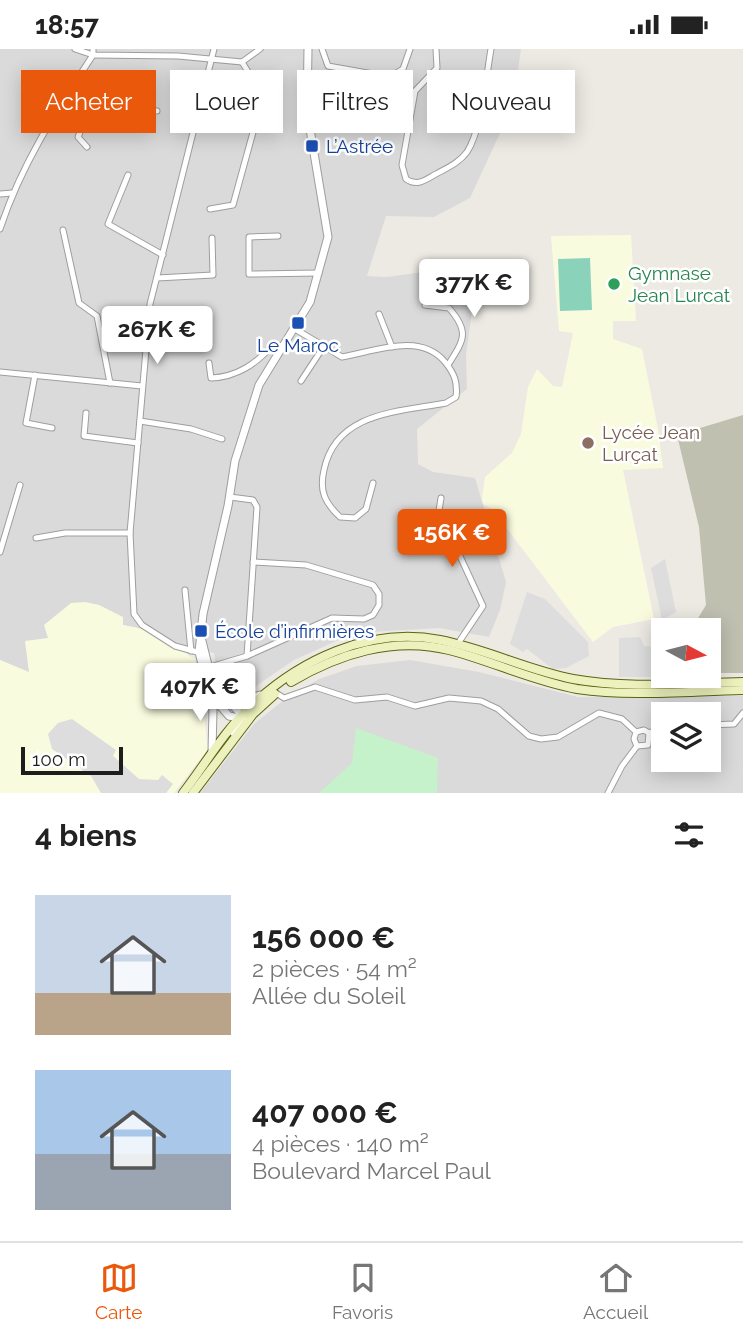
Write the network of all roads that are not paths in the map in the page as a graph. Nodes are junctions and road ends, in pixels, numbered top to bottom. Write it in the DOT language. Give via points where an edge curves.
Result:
graph roads {
  1 [pos="75,49"];
  2 [pos="214,49"];
  3 [pos="260,49"];
  4 [pos="308,49"];
  5 [pos="322,49"];
  6 [pos="410,49"];
  7 [pos="436,49"];
  8 [pos="491,49"];
  9 [pos="93,52"];
  10 [pos="166,52"];
  11 [pos="212,58"];
  12 [pos="242,62"];
  13 [pos="82,70"];
  14 [pos="42,133"];
  15 [pos="80,133"];
  16 [pos="87,148"];
  17 [pos="128,175"];
  18 [pos="12,193"];
  19 [pos="0,194"];
  20 [pos="210,209"];
  21 [pos="0,229"];
  22 [pos="63,230"];
  23 [pos="278,236"];
  24 [pos="212,238"];
  25 [pos="163,255"];
  26 [pos="319,273"];
  27 [pos="158,278"];
  28 [pos="425,305"];
  29 [pos="379,314"];
  30 [pos="295,330"];
  31 [pos="324,346"];
  32 [pos="284,347"];
  33 [pos="392,348"];
  34 [pos="209,363"];
  35 [pos="448,365"];
  36 [pos="0,372"];
  37 [pos="35,375"];
  38 [pos="301,381"];
  39 [pos="110,383"];
  40 [pos="142,386"];
  41 [pos="86,414"];
  42 [pos="140,421"];
  43 [pos="52,428"];
  44 [pos="222,439"];
  45 [pos="138,443"];
  46 [pos="373,482"];
  47 [pos="20,485"];
  48 [pos="230,497"];
  49 [pos="441,498"];
  50 [pos="130,533"];
  51 [pos="36,538"];
  52 [pos="0,552"];
  53 [pos="253,562"];
  54 [pos="186,590"];
  55 [pos="338,648"];
  56 [pos="456,648"];
  57 [pos="198,652"];
  58 [pos="247,656"];
  59 [pos="204,668"];
  60 [pos="743,682"];
  61 [pos="208,690"];
  62 [pos="743,690"];
  63 [pos="276,693"];
  64 [pos="225,697"];
  65 [pos="743,713"];
  66 [pos="243,718"];
  67 [pos="741,724"];
  68 [pos="721,725"];
  69 [pos="636,732"];
  70 [pos="649,733"];
  71 [pos="637,746"];
  72 [pos="212,755"];
  73 [pos="183,793"];
  74 [pos="193,793"];
  75 [pos="608,793"];
  1 -- 9 [label="street"];
  2 -- 11 [label="street"];
  3 -- 12 [label="street"];
  4 -- 26 [label="street" via="307,111 328,237"];
  5 -- 6 [label="street" via="328,66 390,77 403,69"];
  7 -- 8 [label="street" via="438,68 415,91 402,165 406,179 414,183 455,163 467,151"];
  9 -- 10 [label="street"];
  9 -- 13 [label="street"];
  10 -- 11 [label="street"];
  11 -- 12 [label="street"];
  11 -- 25 [label="street"];
  12 -- 20 [label="street" via="263,96 233,205"];
  14 -- 18 [label="street"];
  15 -- 16 [label="street" via="78,137"];
  17 -- 25 [label="street" via="108,224"];
  18 -- 19 [label="street"];
  18 -- 21 [label="street"];
  22 -- 39 [label="street" via="79,303 97,316"];
  23 -- 26 [label="street" via="249,237 249,274"];
  24 -- 27 [label="street" via="213,275"];
  25 -- 27 [label="street"];
  26 -- 30 [label="street"];
  27 -- 40 [label="street" via="146,329"];
  28 -- 35 [label="street" via="449,308 462,323 464,335"];
  29 -- 33 [label="street"];
  30 -- 31 [label="street"];
  30 -- 32 [label="street"];
  31 -- 33 [label="street" via="342,357"];
  31 -- 38 [label="street"];
  32 -- 34 [label="street" via="274,344 232,377 211,378"];
  32 -- 48 [label="street" via="259,385 244,428"];
  33 -- 35 [label="street" via="414,344 436,352"];
  35 -- 46 [label="street" via="458,383 456,397 446,403 371,417 338,437 321,483 326,505 340,517 355,518 366,509"];
  36 -- 37 [label="street"];
  37 -- 39 [label="street"];
  37 -- 43 [label="street" via="26,423"];
  39 -- 40 [label="street"];
  40 -- 42 [label="street"];
  41 -- 45 [label="street" via="84,436"];
  42 -- 44 [label="street"];
  42 -- 45 [label="street"];
  45 -- 50 [label="street"];
  47 -- 52 [label="street"];
  48 -- 53 [label="street" via="256,502"];
  48 -- 57 [label="street"];
  49 -- 56 [label="street" via="434,542 459,554 483,606"];
  50 -- 51 [label="street"];
  50 -- 57 [label="street" via="134,614 165,640"];
  53 -- 58 [label="street"];
  53 -- 58 [label="street" via="306,565 373,585 379,605 364,619 332,618"];
  54 -- 57 [label="street"];
  55 -- 56 [label="main road" via="421,637"];
  55 -- 64 [label="street" via="295,669 259,696 246,700"];
  55 -- 66 [label="main road" via="285,680"];
  56 -- 60 [label="main road" via="598,683"];
  56 -- 62 [label="main road" via="542,681 580,689"];
  56 -- 63 [label="main road" via="400,645 363,651 326,663"];
  57 -- 59 [label="street"];
  58 -- 59 [label="street"];
  59 -- 61 [label="street"];
  59 -- 64 [label="street"];
  61 -- 66 [label="street" via="229,716"];
  61 -- 72 [label="street" via="214,719"];
  63 -- 66 [label="main road"];
  63 -- 69 [label="street" via="284,698 316,687 355,700 387,697 415,706 449,698 481,701 498,709 529,736 541,739 558,737 599,713 622,719"];
  64 -- 66 [label="street"];
  65 -- 67 [label="street"];
  66 -- 72 [label="main road"];
  66 -- 74 [label="main road"];
  67 -- 68 [label="street"];
  69 -- 70 [label="street"];
  69 -- 71 [label="street"];
  70 -- 71 [label="street" via="648,745"];
  71 -- 75 [label="street"];
  72 -- 73 [label="main road"];
}
